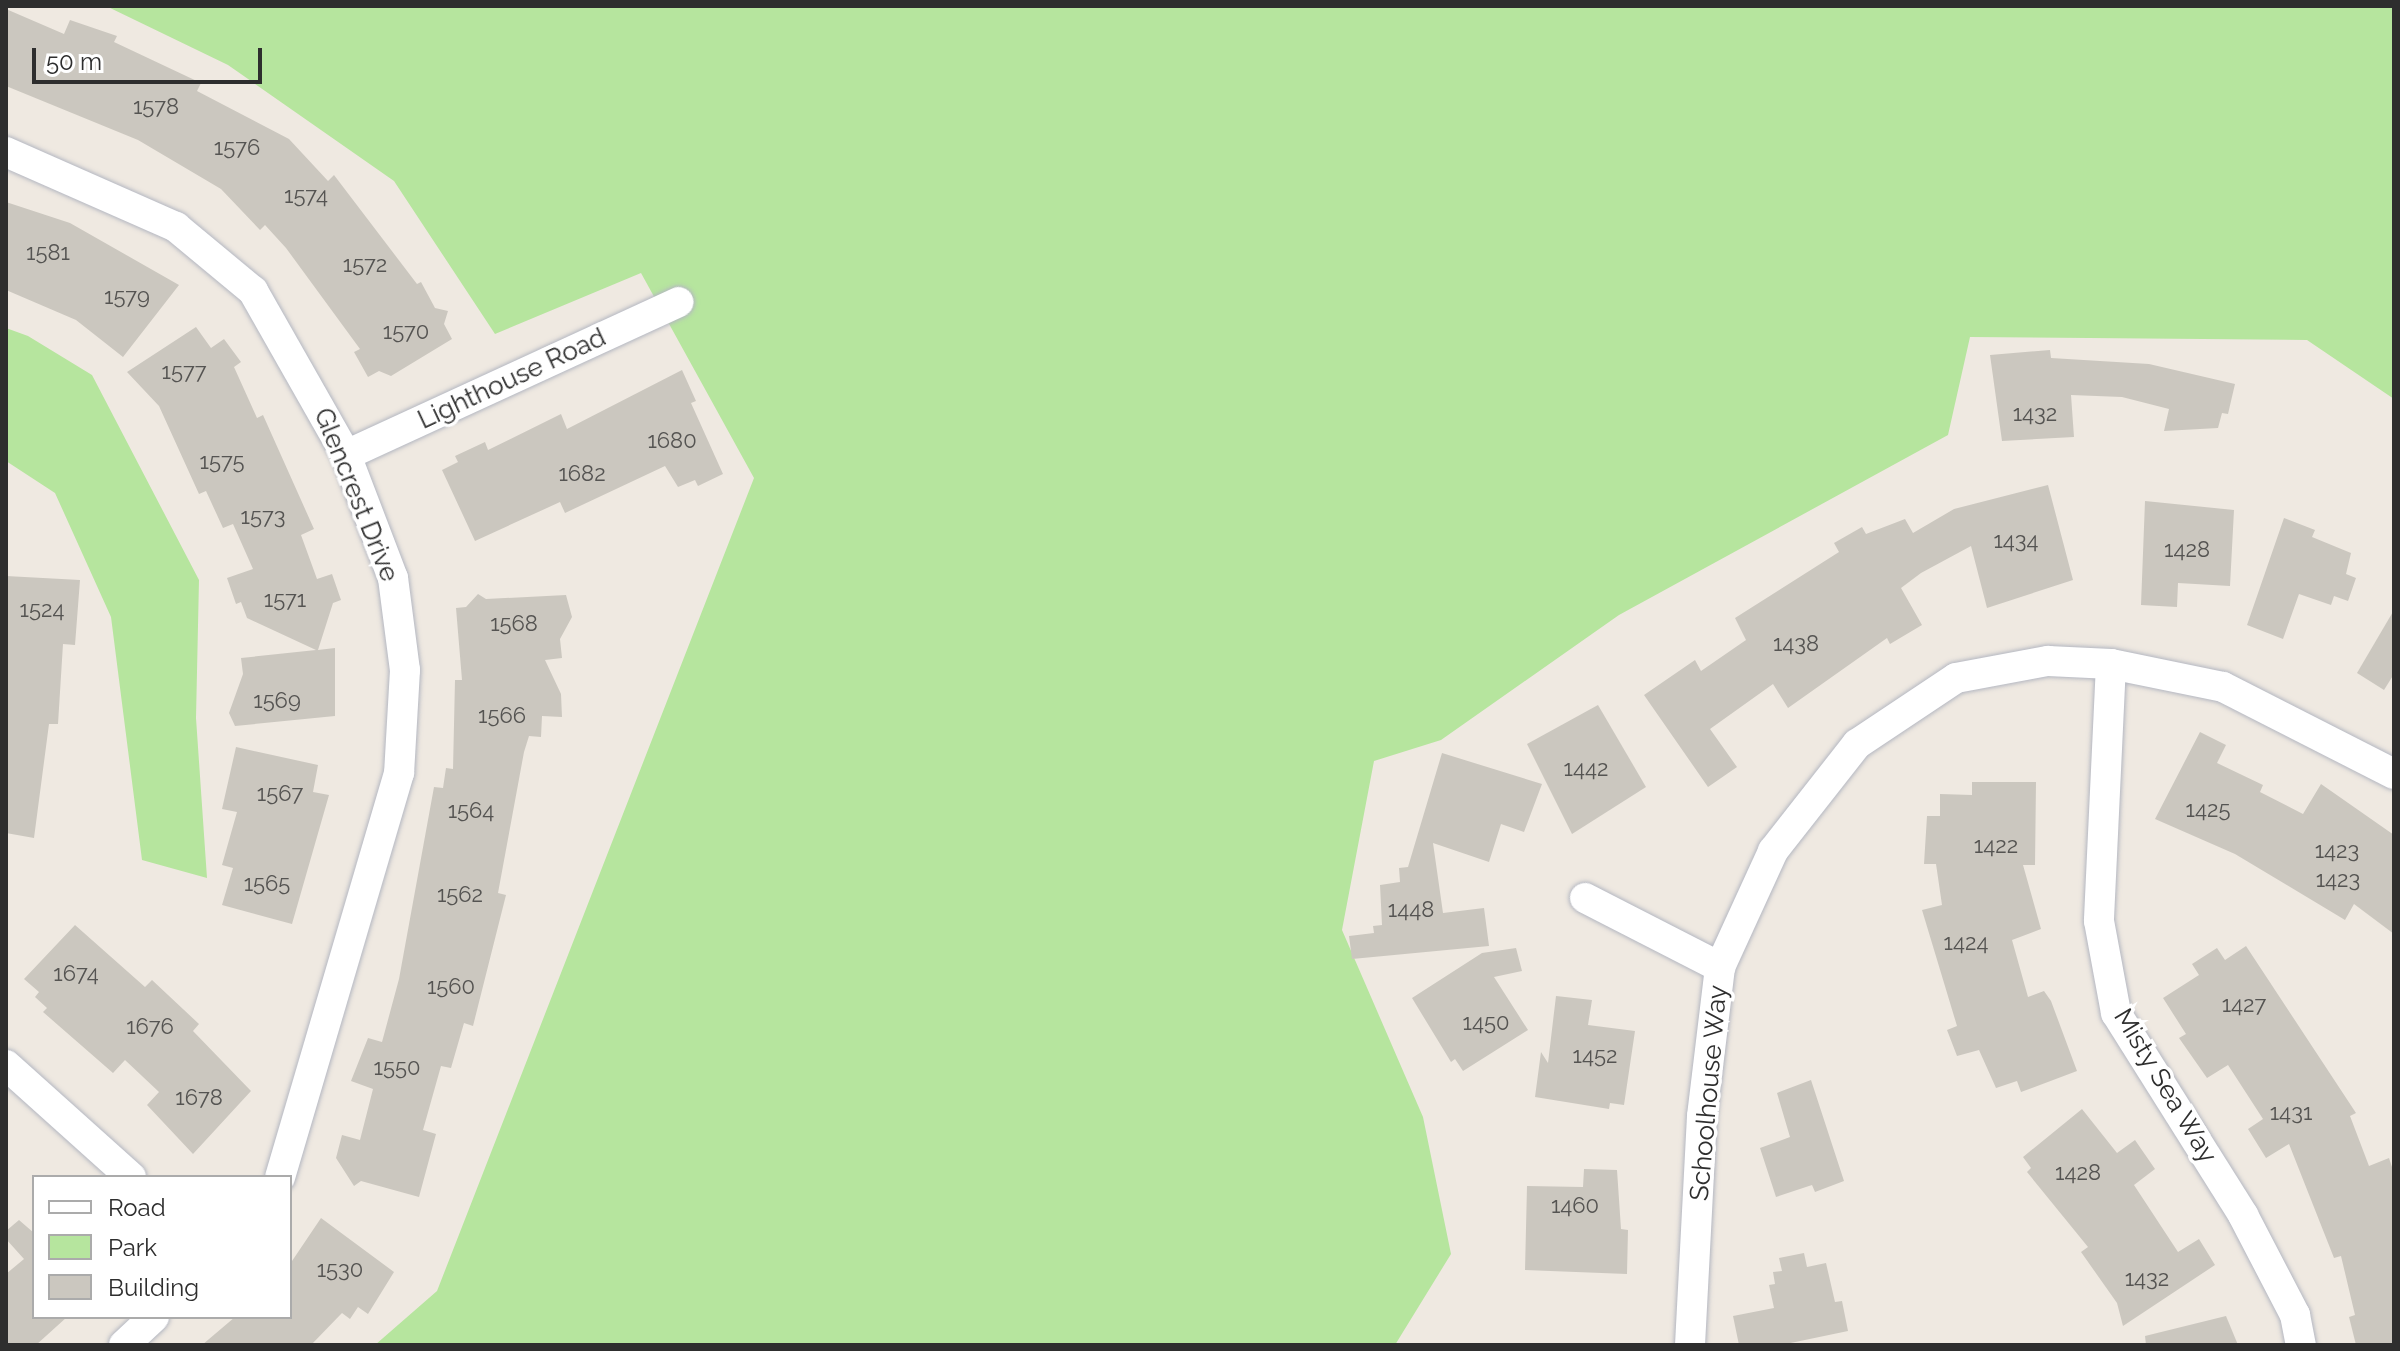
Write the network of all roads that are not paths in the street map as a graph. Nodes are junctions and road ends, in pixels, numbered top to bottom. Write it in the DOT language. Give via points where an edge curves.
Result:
graph roads {
  1 [pos="6,152"];
  2 [pos="678,302"];
  3 [pos="346,455"];
  4 [pos="2111,664"];
  5 [pos="2394,774"];
  6 [pos="1585,898"];
  7 [pos="1720,967"];
  8 [pos="6,1065"];
  9 [pos="129,1175"];
  10 [pos="281,1175"];
  11 [pos="152,1319"];
  12 [pos="124,1345"];
  13 [pos="1690,1345"];
  14 [pos="2301,1345"];
  1 -- 3 [label="street, Glencrest Drive" via="176,227 253,291"];
  2 -- 3 [label="street, Lighthouse Road"];
  3 -- 10 [label="street, Glencrest Drive" via="393,578 405,670 399,773"];
  4 -- 5 [label="street, Schoolhouse Way" via="2223,687"];
  4 -- 7 [label="street, Schoolhouse Way" via="2048,661 1956,678 1857,744 1773,851"];
  4 -- 14 [label="street, Misty Sea Way" via="2099,921 2116,1013 2243,1215 2295,1315"];
  6 -- 7 [label="street"];
  7 -- 13 [label="street, Schoolhouse Way" via="1702,1116"];
  8 -- 9 [label="street"];
  11 -- 12 [label="street"];
}
